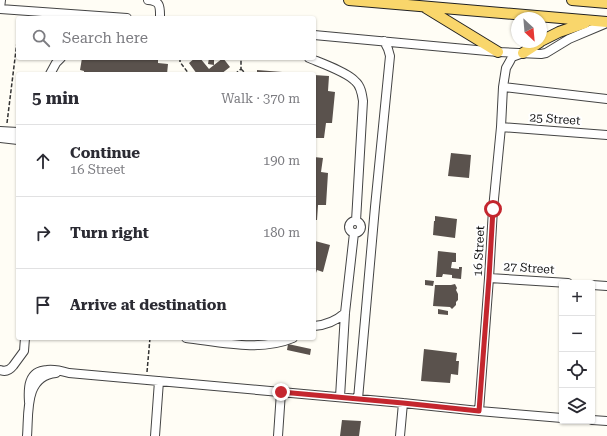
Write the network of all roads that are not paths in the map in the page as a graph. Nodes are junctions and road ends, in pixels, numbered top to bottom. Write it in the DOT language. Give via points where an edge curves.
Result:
graph roads {
  1 [pos="1,0"];
  2 [pos="148,0"];
  3 [pos="349,0"];
  4 [pos="572,0"];
  5 [pos="607,3"];
  6 [pos="425,7"];
  7 [pos="0,9"];
  8 [pos="99,16"];
  9 [pos="160,16"];
  10 [pos="591,21"];
  11 [pos="607,23"];
  12 [pos="316,34"];
  13 [pos="547,38"];
  14 [pos="384,41"];
  15 [pos="401,43"];
  16 [pos="531,48"];
  17 [pos="498,52"];
  18 [pos="523,53"];
  19 [pos="390,56"];
  20 [pos="59,60"];
  21 [pos="314,60"];
  22 [pos="506,68"];
  23 [pos="51,72"];
  24 [pos="503,88"];
  25 [pos="607,99"];
  26 [pos="501,127"];
  27 [pos="3,131"];
  28 [pos="16,132"];
  29 [pos="607,136"];
  30 [pos="0,138"];
  31 [pos="16,140"];
  32 [pos="489,278"];
  33 [pos="559,282"];
  34 [pos="595,285"];
  35 [pos="607,286"];
  36 [pos="345,313"];
  37 [pos="316,326"];
  38 [pos="25,340"];
  39 [pos="202,340"];
  40 [pos="286,340"];
  41 [pos="0,370"];
  42 [pos="159,381"];
  43 [pos="281,392"];
  44 [pos="340,397"];
  45 [pos="358,399"];
  46 [pos="403,403"];
  47 [pos="479,411"];
  48 [pos="559,418"];
  49 [pos="595,420"];
  50 [pos="607,421"];
  51 [pos="27,436"];
  52 [pos="155,436"];
  53 [pos="278,436"];
  54 [pos="400,436"];
  1 -- 7 [label="street"];
  2 -- 9 [label="street" via="159,5"];
  3 -- 6 [label="main road"];
  4 -- 5 [label="main road"];
  6 -- 10 [label="main road"];
  6 -- 17 [label="main road"];
  7 -- 8 [label="street"];
  10 -- 11 [label="main road"];
  10 -- 13 [label="main road"];
  11 -- 18 [label="street" via="569,39 543,54"];
  12 -- 14 [label="street"];
  14 -- 15 [label="street"];
  14 -- 19 [label="street"];
  15 -- 17 [label="street"];
  15 -- 19 [label="street"];
  16 -- 18 [label="main road"];
  17 -- 18 [label="street"];
  17 -- 22 [label="street"];
  18 -- 22 [label="street" via="512,57"];
  19 -- 45 [label="street"];
  20 -- 23 [label="street"];
  21 -- 36 [label="street" via="355,80 361,90 363,101 356,221 351,222 349,226 350,231 354,233"];
  22 -- 24 [label="street, 16 Street"];
  24 -- 25 [label="street"];
  24 -- 26 [label="street, 16 Street"];
  26 -- 29 [label="street, 25 Street"];
  26 -- 32 [label="street, 16 Street"];
  27 -- 28 [label="street"];
  30 -- 31 [label="street"];
  32 -- 33 [label="street, 27 Street"];
  32 -- 47 [label="street, 16 Street"];
  34 -- 35 [label="street"];
  36 -- 37 [label="street" via="331,323"];
  36 -- 44 [label="street"];
  38 -- 41 [label="street" via="24,351 11,369"];
  39 -- 40 [label="street" via="249,346"];
  42 -- 43 [label="street"];
  42 -- 51 [label="street" via="53,370 38,372 28,385"];
  42 -- 52 [label="street"];
  43 -- 44 [label="street"];
  43 -- 53 [label="street"];
  44 -- 45 [label="street"];
  45 -- 46 [label="street"];
  46 -- 47 [label="street"];
  46 -- 54 [label="street"];
  47 -- 48 [label="street"];
  49 -- 50 [label="street"];
}
